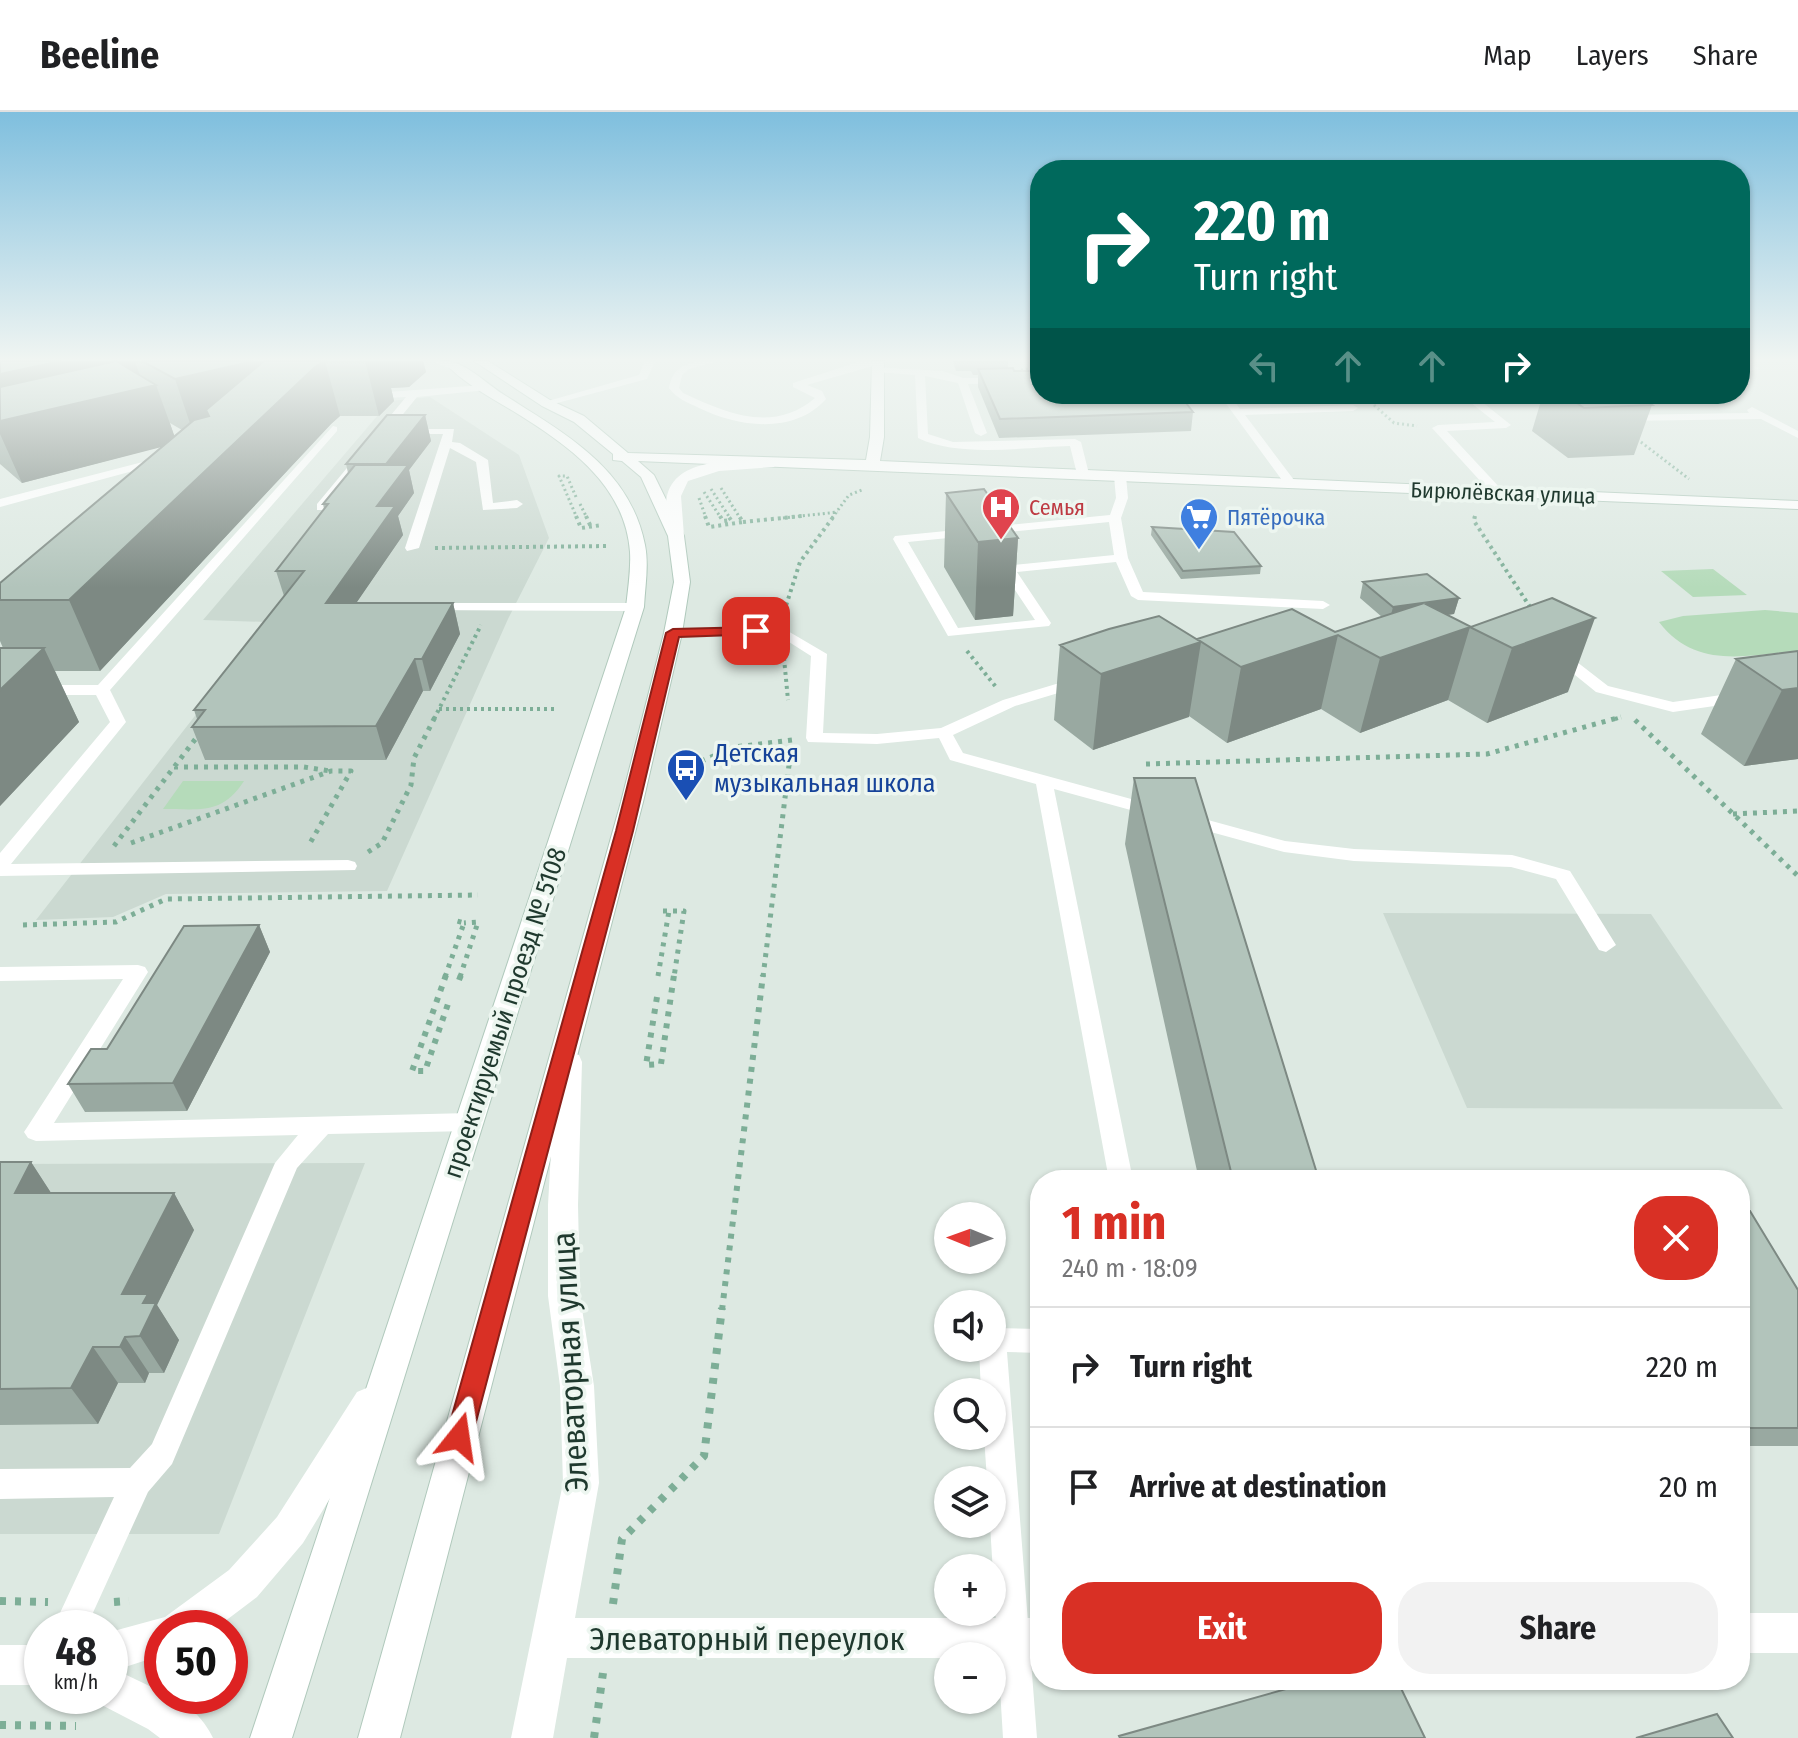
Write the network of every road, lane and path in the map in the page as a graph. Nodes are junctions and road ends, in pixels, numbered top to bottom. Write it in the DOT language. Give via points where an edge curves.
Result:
graph roads {
  1 [pos="325,437"];
  2 [pos="378,437"];
  3 [pos="449,437"];
  4 [pos="561,437"];
  5 [pos="602,437"];
  6 [pos="877,437"];
  7 [pos="924,437"];
  8 [pos="1258,437"];
  9 [pos="1446,437"];
  10 [pos="1634,437"];
  11 [pos="448,445"];
  12 [pos="627,456"];
  13 [pos="173,457"];
  14 [pos="595,461"];
  15 [pos="808,462"];
  16 [pos="872,465"];
  17 [pos="1083,474"];
  18 [pos="1120,476"];
  19 [pos="1689,479"];
  20 [pos="716,481"];
  21 [pos="698,482"];
  22 [pos="707,484"];
  23 [pos="1291,484"];
  24 [pos="867,490"];
  25 [pos="1497,492"];
  26 [pos="576,497"];
  27 [pos="0,503"];
  28 [pos="517,504"];
  29 [pos="580,504"];
  30 [pos="1798,505"];
  31 [pos="704,506"];
  32 [pos="321,507"];
  33 [pos="838,512"];
  34 [pos="1115,518"];
  35 [pos="1474,521"];
  36 [pos="743,522"];
  37 [pos="602,525"];
  38 [pos="591,527"];
  39 [pos="676,536"];
  40 [pos="609,546"];
  41 [pos="412,548"];
  42 [pos="1121,558"];
  43 [pos="1323,605"];
  44 [pos="405,607"];
  45 [pos="635,607"];
  46 [pos="466,625"];
  47 [pos="781,631"];
  48 [pos="673,633"];
  49 [pos="953,633"];
  50 [pos="1535,654"];
  51 [pos="1563,658"];
  52 [pos="1102,679"];
  53 [pos="1602,689"];
  54 [pos="0,690"];
  55 [pos="102,690"];
  56 [pos="1751,696"];
  57 [pos="1009,703"];
  58 [pos="439,709"];
  59 [pos="554,709"];
  60 [pos="789,709"];
  61 [pos="1629,715"];
  62 [pos="790,725"];
  63 [pos="201,732"];
  64 [pos="944,733"];
  65 [pos="814,738"];
  66 [pos="792,740"];
  67 [pos="1146,764"];
  68 [pos="692,765"];
  69 [pos="174,767"];
  70 [pos="331,771"];
  71 [pos="1044,781"];
  72 [pos="1798,811"];
  73 [pos="1733,814"];
  74 [pos="348,866"];
  75 [pos="296,867"];
  76 [pos="0,868"];
  77 [pos="1798,876"];
  78 [pos="478,895"];
  79 [pos="23,925"];
  80 [pos="1606,945"];
  81 [pos="0,974"];
  82 [pos="658,976"];
  83 [pos="459,980"];
  84 [pos="657,997"];
  85 [pos="449,1001"];
  86 [pos="570,1031"];
  87 [pos="470,1122"];
  88 [pos="323,1124"];
  89 [pos="1119,1170"];
  90 [pos="1030,1341"];
  91 [pos="391,1367"];
  92 [pos="137,1482"];
  93 [pos="0,1484"];
  94 [pos="77,1610"];
  95 [pos="211,1610"];
  96 [pos="1750,1633"];
  97 [pos="1798,1633"];
  98 [pos="551,1638"];
  99 [pos="1027,1638"];
  100 [pos="607,1640"];
  101 [pos="0,1665"];
  102 [pos="24,1665"];
  103 [pos="128,1697"];
  104 [pos="0,1725"];
  105 [pos="76,1726"];
  106 [pos="192,1738"];
  107 [pos="271,1738"];
  108 [pos="379,1738"];
  109 [pos="532,1738"];
  110 [pos="594,1738"];
  111 [pos="1020,1738"];
  1 -- 55 [label="lane"];
  2 -- 32 [label="lane"];
  3 -- 11 [label="lane"];
  4 -- 14 [label="main road, проектируемый проезд № 5108"];
  5 -- 12 [label="main road"];
  6 -- 16 [label="main road"];
  7 -- 17 [label="lane" via="953,445 1075,442"];
  8 -- 23 [label="lane"];
  9 -- 25 [label="lane"];
  10 -- 19 [label="path"];
  11 -- 28 [label="lane" via="482,460 487,507"];
  11 -- 41 [label="lane"];
  12 -- 14 [label="main road"];
  12 -- 15 [label="main road"];
  12 -- 39 [label="main road" via="647,475"];
  13 -- 27 [label="lane"];
  14 -- 45 [label="main road, проектируемый проезд № 5108" via="628,509 638,545"];
  15 -- 16 [label="main road, Бирюлёвская улица"];
  15 -- 39 [label="main road" via="716,467 686,476 675,488"];
  16 -- 17 [label="main road, Бирюлёвская улица"];
  17 -- 18 [label="main road, Бирюлёвская улица"];
  18 -- 23 [label="main road, Бирюлёвская улица"];
  18 -- 34 [label="lane" via="1122,498"];
  20 -- 36 [label="path"];
  21 -- 22 [label="path" via="723,521 731,520"];
  23 -- 25 [label="main road, Бирюлёвская улица"];
  24 -- 33 [label="path" via="849,495"];
  25 -- 30 [label="main road, Бирюлёвская улица"];
  26 -- 38 [label="path" via="567,476 559,476 581,528"];
  29 -- 38 [label="path"];
  31 -- 36 [label="path" via="709,527"];
  33 -- 36 [label="path"];
  33 -- 47 [label="path" via="800,562 786,597"];
  34 -- 42 [label="lane"];
  34 -- 49 [label="lane" via="900,539"];
  35 -- 51 [label="path"];
  37 -- 38 [label="path"];
  39 -- 48 [label="main road" via="682,582"];
  40 -- 41 [label="path"];
  42 -- 43 [label="lane" via="1138,596"];
  42 -- 49 [label="lane" via="1008,569 1044,623"];
  44 -- 45 [label="lane"];
  45 -- 87 [label="main road, проектируемый проезд № 5108"];
  46 -- 58 [label="path" via="481,625"];
  47 -- 48 [label="lane"];
  47 -- 60 [label="path"];
  47 -- 65 [label="lane" via="819,654"];
  48 -- 86 [label="main road"];
  49 -- 57 [label="path"];
  50 -- 51 [label="lane"];
  51 -- 53 [label="lane"];
  52 -- 57 [label="lane" via="1072,682"];
  53 -- 56 [label="lane" via="1673,707"];
  53 -- 61 [label="path"];
  54 -- 55 [label="lane"];
  55 -- 76 [label="lane" via="118,722"];
  57 -- 64 [label="lane"];
  58 -- 59 [label="path"];
  58 -- 74 [label="path" via="382,843"];
  61 -- 67 [label="path" via="1487,754"];
  61 -- 73 [label="path"];
  62 -- 66 [label="path"];
  63 -- 69 [label="path"];
  64 -- 65 [label="lane"];
  64 -- 71 [label="lane" via="956,756"];
  65 -- 66 [label="path"];
  66 -- 68 [label="path" via="735,747"];
  66 -- 100 [label="path" via="704,1456 622,1539"];
  69 -- 70 [label="path"];
  69 -- 70 [label="path" via="111,850"];
  70 -- 75 [label="path" via="351,771"];
  71 -- 80 [label="lane" via="1284,846 1354,855 1512,861 1563,875"];
  71 -- 89 [label="lane"];
  72 -- 73 [label="path"];
  73 -- 77 [label="path"];
  74 -- 75 [label="lane"];
  75 -- 76 [label="lane"];
  78 -- 79 [label="path" via="166,899 116,922"];
  81 -- 88 [label="lane" via="138,972 36,1132"];
  82 -- 84 [label="path" via="666,911 684,911 661,1064 646,1065"];
  83 -- 85 [label="path" via="478,922 460,922 412,1071 425,1071"];
  86 -- 98 [label="main road, Элеваторная улица" via="564,1296 577,1386 581,1483"];
  86 -- 108 [label="main road"];
  87 -- 88 [label="lane"];
  87 -- 91 [label="main road, проектируемый проезд № 5108"];
  88 -- 92 [label="lane" via="287,1163 162,1454"];
  90 -- 99 [label="lane" via="992,1340"];
  91 -- 95 [label="main road" via="279,1547"];
  91 -- 107 [label="main road, проектируемый проезд № 5108"];
  92 -- 93 [label="lane"];
  92 -- 94 [label="lane"];
  96 -- 97 [label="main road"];
  98 -- 100 [label="main road, Элеваторный переулок"];
  98 -- 109 [label="main road, Элеваторная улица"];
  99 -- 100 [label="main road, Элеваторный переулок"];
  99 -- 111 [label="lane"];
  100 -- 110 [label="path"];
  101 -- 102 [label="main road"];
  103 -- 106 [label="main road" via="163,1714"];
  104 -- 105 [label="path"];
}
